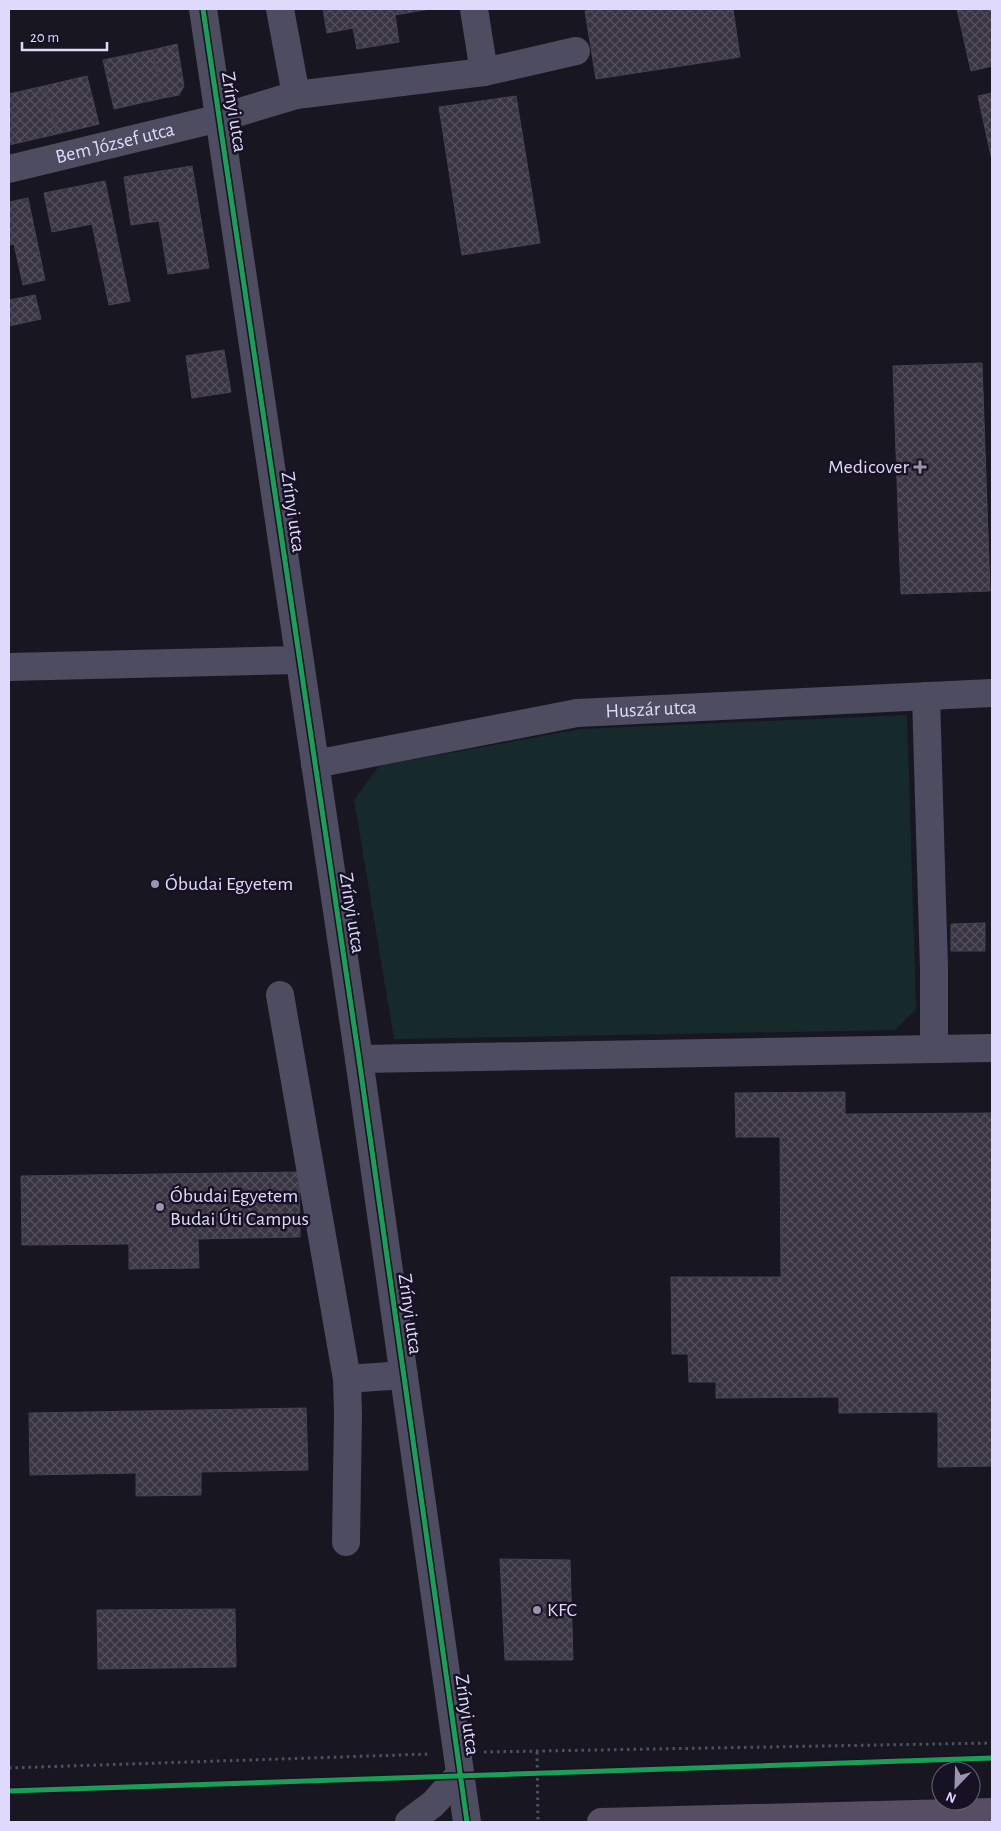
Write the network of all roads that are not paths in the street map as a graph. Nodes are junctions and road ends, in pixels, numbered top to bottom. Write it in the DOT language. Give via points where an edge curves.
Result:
graph roads {
  1 [pos="203,9"];
  2 [pos="280,9"];
  3 [pos="474,9"];
  4 [pos="576,50"];
  5 [pos="484,72"];
  6 [pos="296,95"];
  7 [pos="220,118"];
  8 [pos="9,169"];
  9 [pos="299,660"];
  10 [pos="9,667"];
  11 [pos="992,693"];
  12 [pos="926,696"];
  13 [pos="315,764"];
  14 [pos="280,995"];
  15 [pos="992,1048"];
  16 [pos="934,1049"];
  17 [pos="359,1059"];
  18 [pos="404,1375"];
  19 [pos="347,1379"];
  20 [pos="346,1542"];
  21 [pos="459,1764"];
  22 [pos="992,1812"];
  23 [pos="409,1822"];
  24 [pos="467,1822"];
  25 [pos="601,1822"];
  1 -- 7 [label="street, Zrínyi utca"];
  2 -- 6 [label="street"];
  3 -- 5 [label="street"];
  4 -- 5 [label="street, Bem József utca"];
  5 -- 6 [label="street, Bem József utca"];
  6 -- 7 [label="street, Bem József utca"];
  7 -- 8 [label="street, Bem József utca"];
  7 -- 9 [label="street, Zrínyi utca"];
  9 -- 10 [label="street"];
  9 -- 13 [label="street, Zrínyi utca"];
  11 -- 12 [label="street, Huszár utca"];
  12 -- 13 [label="street, Huszár utca" via="577,714"];
  12 -- 16 [label="street"];
  13 -- 17 [label="street, Zrínyi utca"];
  14 -- 19 [label="street"];
  15 -- 16 [label="street"];
  16 -- 17 [label="street"];
  17 -- 18 [label="street, Zrínyi utca"];
  18 -- 19 [label="street"];
  18 -- 21 [label="street, Zrínyi utca"];
  19 -- 20 [label="street"];
  21 -- 23 [label="street, Zrínyi utca" via="432,1804"];
  21 -- 24 [label="street, Zrínyi utca"];
  22 -- 25 [label="main road"];
}
